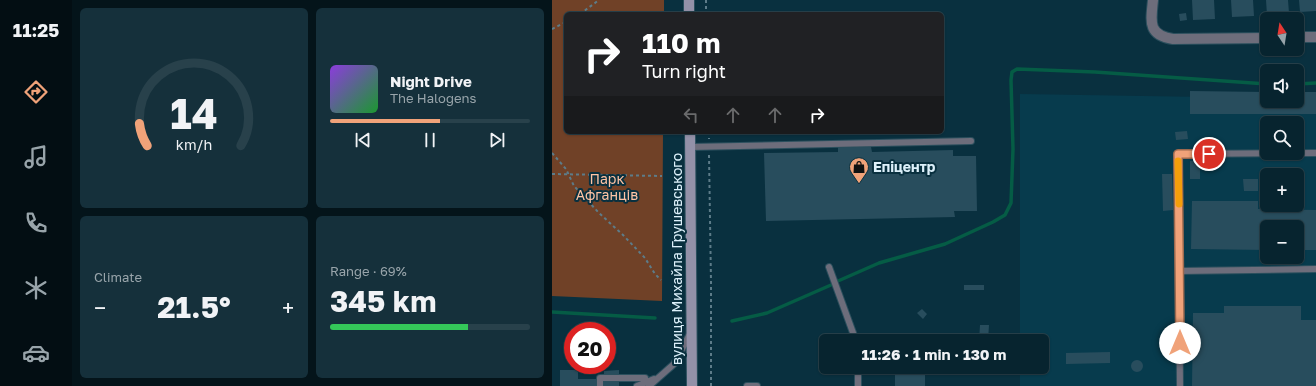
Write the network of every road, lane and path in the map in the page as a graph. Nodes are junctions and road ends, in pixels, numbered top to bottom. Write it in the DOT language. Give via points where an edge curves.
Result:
graph roads {
  1 [pos="599,0"];
  2 [pos="689,0"];
  3 [pos="706,0"];
  4 [pos="1153,0"];
  5 [pos="583,12"];
  6 [pos="689,12"];
  7 [pos="706,12"];
  8 [pos="564,23"];
  9 [pos="552,29"];
  10 [pos="1316,37"];
  11 [pos="1260,38"];
  12 [pos="1304,38"];
  13 [pos="690,134"];
  14 [pos="709,134"];
  15 [pos="971,141"];
  16 [pos="690,147"];
  17 [pos="709,147"];
  18 [pos="552,153"];
  19 [pos="1316,153"];
  20 [pos="552,174"];
  21 [pos="569,174"];
  22 [pos="662,176"];
  23 [pos="829,267"];
  24 [pos="1316,269"];
  25 [pos="1179,271"];
  26 [pos="661,280"];
  27 [pos="691,331"];
  28 [pos="853,334"];
  29 [pos="858,374"];
  30 [pos="660,376"];
  31 [pos="645,378"];
  32 [pos="633,380"];
  33 [pos="600,386"];
  34 [pos="637,386"];
  35 [pos="649,386"];
  36 [pos="654,386"];
  37 [pos="692,386"];
  38 [pos="711,386"];
  39 [pos="747,386"];
  40 [pos="757,386"];
  41 [pos="858,386"];
  42 [pos="1180,386"];
  1 -- 5 [label="path"];
  2 -- 6 [label="main road"];
  3 -- 7 [label="path"];
  4 -- 11 [label="street" via="1153,28 1164,38"];
  8 -- 9 [label="path"];
  10 -- 12 [label="street"];
  13 -- 16 [label="main road, вулиця Михайла Грушевського"];
  14 -- 17 [label="path"];
  15 -- 17 [label="lane"];
  16 -- 17 [label="lane"];
  16 -- 27 [label="main road, вулиця Михайла Грушевського"];
  17 -- 38 [label="path"];
  18 -- 21 [label="path"];
  19 -- 25 [label="lane" via="1178,154"];
  20 -- 21 [label="path"];
  21 -- 22 [label="path"];
  21 -- 26 [label="path" via="574,186 645,258"];
  23 -- 28 [label="lane"];
  24 -- 25 [label="lane"];
  25 -- 42 [label="lane"];
  27 -- 30 [label="lane" via="674,364"];
  27 -- 37 [label="main road, вулиця Михайла Грушевського"];
  29 -- 41 [label="lane"];
  30 -- 31 [label="lane"];
  30 -- 34 [label="lane"];
  30 -- 35 [label="lane"];
  30 -- 36 [label="lane"];
  31 -- 32 [label="lane"];
  31 -- 33 [label="lane" via="600,378"];
  39 -- 40 [label="lane"];
}
